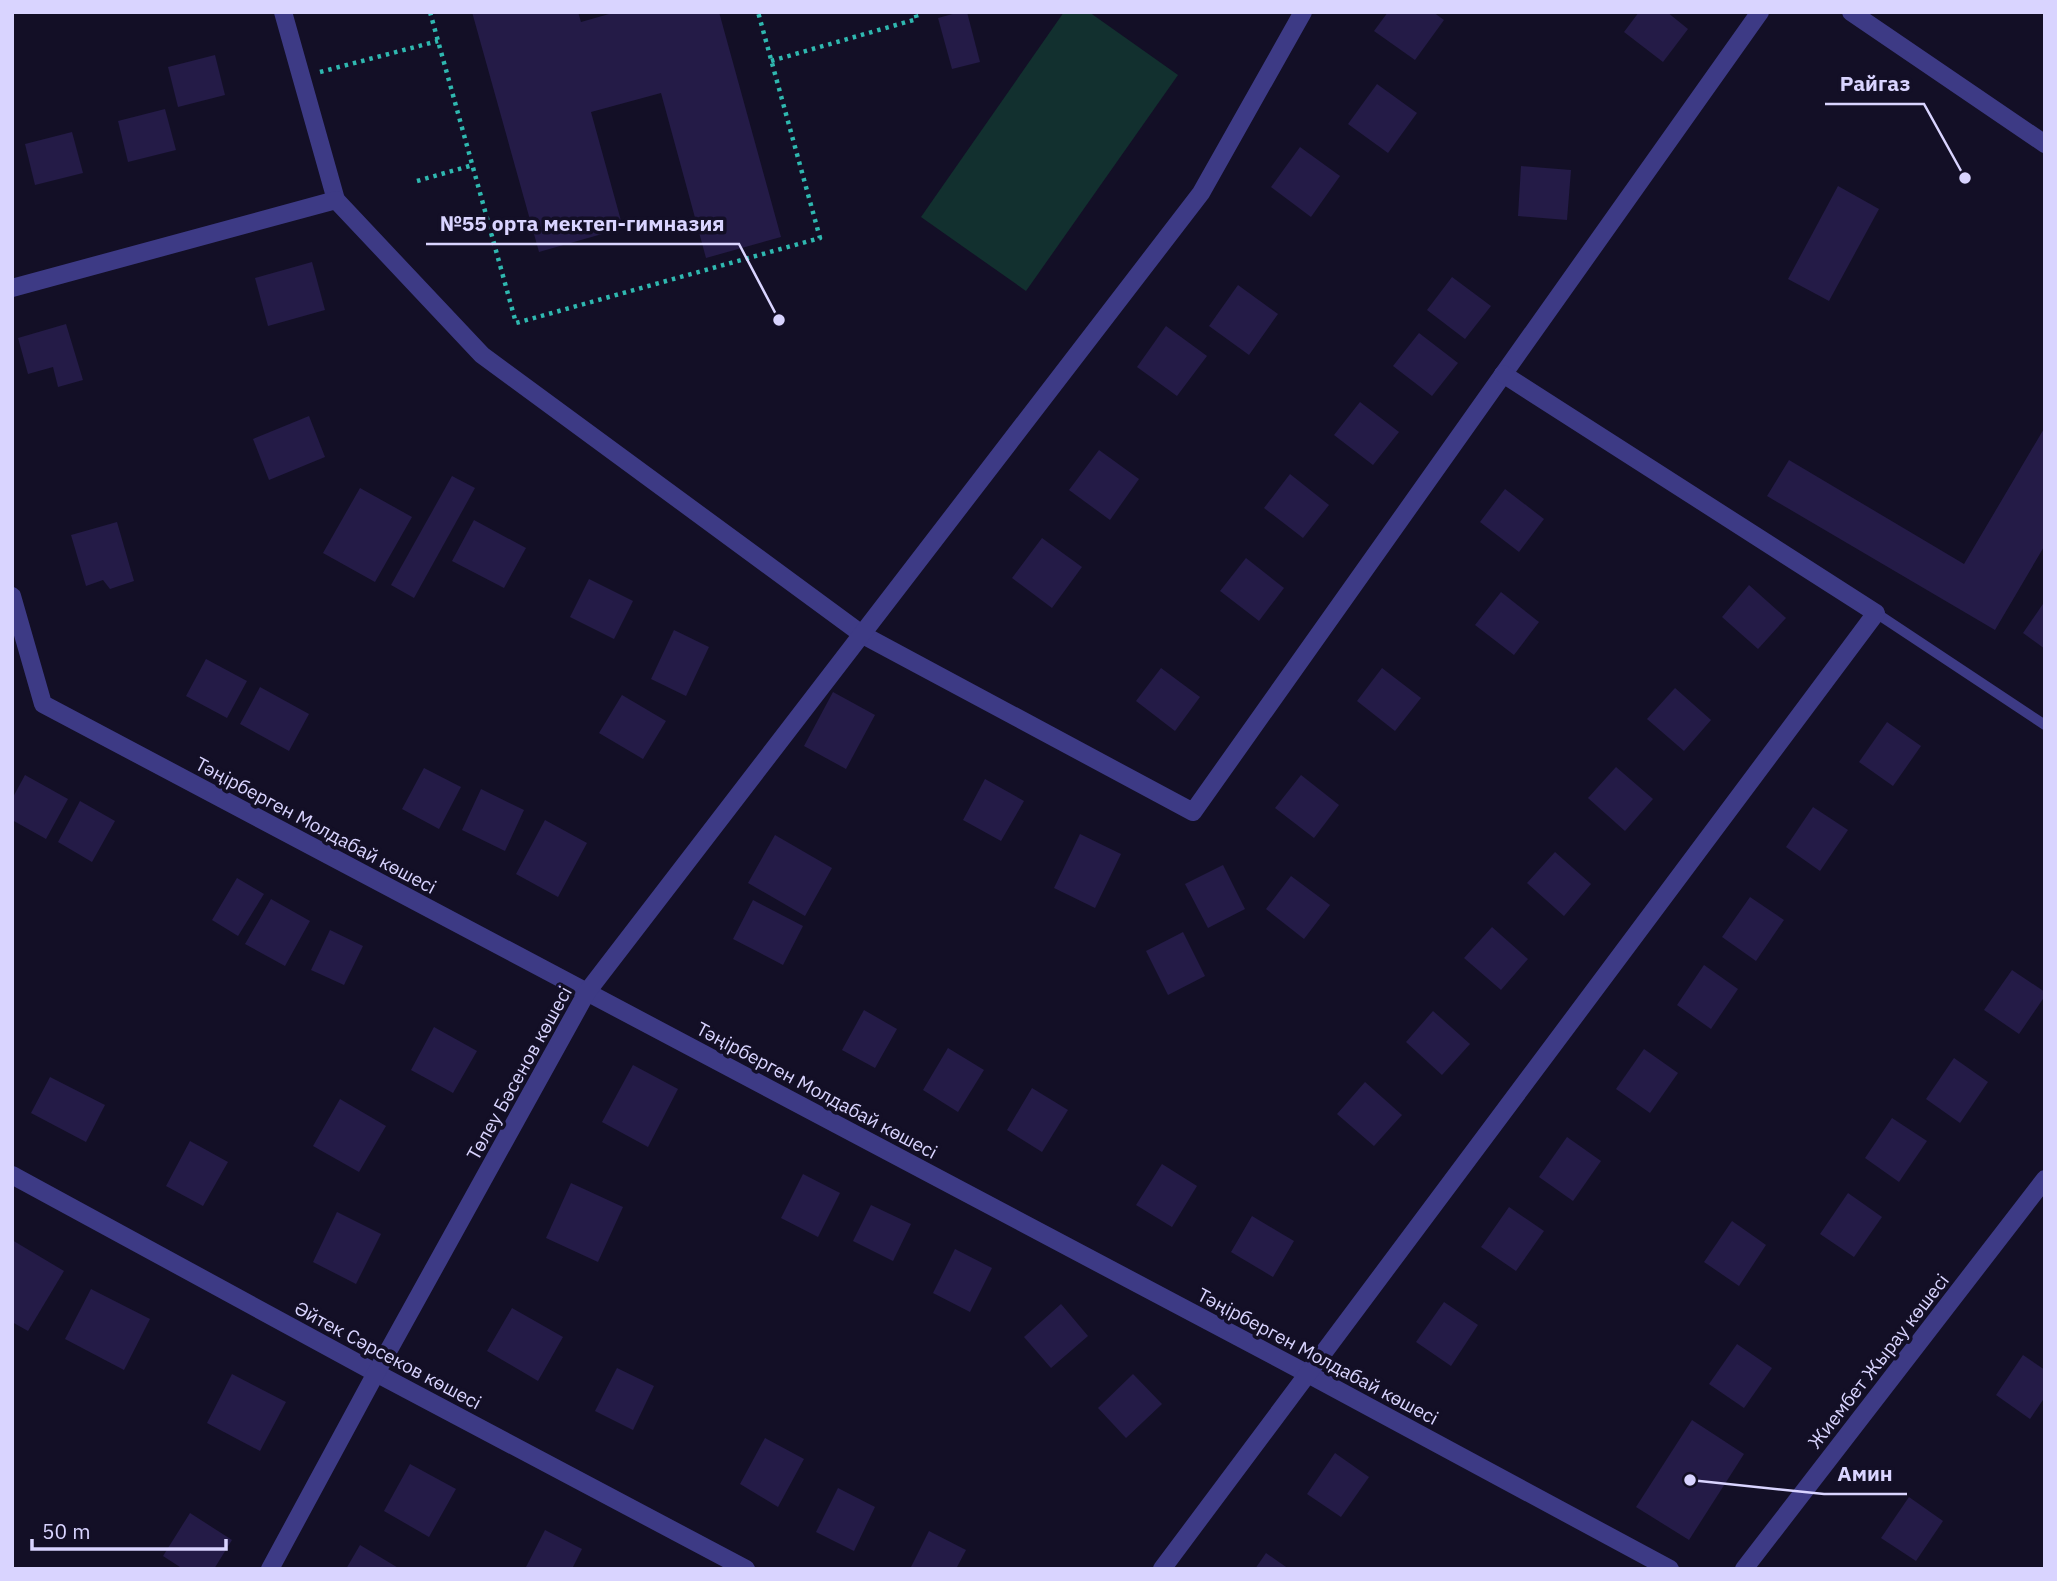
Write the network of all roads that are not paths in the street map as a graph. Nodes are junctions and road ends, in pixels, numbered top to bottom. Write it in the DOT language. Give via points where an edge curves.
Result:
graph roads {
  1 [pos="283,12"];
  2 [pos="1303,12"];
  3 [pos="1760,12"];
  4 [pos="1851,12"];
  5 [pos="2045,144"];
  6 [pos="336,201"];
  7 [pos="12,288"];
  8 [pos="1503,374"];
  9 [pos="12,596"];
  10 [pos="1876,613"];
  11 [pos="863,635"];
  12 [pos="2045,725"];
  13 [pos="587,992"];
  14 [pos="12,1175"];
  15 [pos="2045,1179"];
  16 [pos="376,1373"];
  17 [pos="1308,1374"];
  18 [pos="270,1569"];
  19 [pos="746,1569"];
  20 [pos="1162,1569"];
  21 [pos="1670,1569"];
  22 [pos="1744,1569"];
  1 -- 6 [label="street"];
  2 -- 11 [label="street, Төлеу Бәсенов көшесі" via="1201,193"];
  3 -- 8 [label="street"];
  4 -- 5 [label="street"];
  6 -- 7 [label="street"];
  6 -- 11 [label="street" via="482,355"];
  8 -- 10 [label="street"];
  8 -- 11 [label="street" via="1193,812"];
  9 -- 13 [label="street, Тәңірберген Молдабай көшесі" via="43,704"];
  10 -- 12 [label="lane"];
  10 -- 17 [label="street"];
  11 -- 13 [label="street, Төлеу Бәсенов көшесі"];
  13 -- 16 [label="street, Төлеу Бәсенов көшесі"];
  13 -- 17 [label="street, Тәңірберген Молдабай көшесі"];
  14 -- 16 [label="street, Әйтек Сәрсеков көшесі"];
  15 -- 22 [label="street, Жиембет Жырау көшесі"];
  16 -- 18 [label="street, Төлеу Бәсенов көшесі"];
  16 -- 19 [label="street, Әйтек Сәрсеков көшесі"];
  17 -- 20 [label="street"];
  17 -- 21 [label="street, Тәңірберген Молдабай көшесі"];
}
